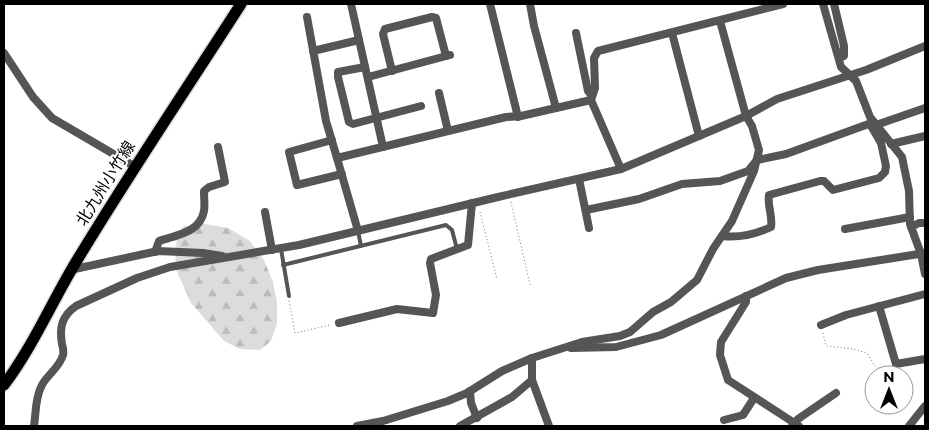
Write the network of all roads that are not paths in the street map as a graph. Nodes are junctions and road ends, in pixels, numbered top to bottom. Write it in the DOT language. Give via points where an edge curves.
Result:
graph roads {
  1 [pos="241,4"];
  2 [pos="351,4"];
  3 [pos="490,4"];
  4 [pos="530,4"];
  5 [pos="782,4"];
  6 [pos="823,4"];
  7 [pos="834,4"];
  8 [pos="307,17"];
  9 [pos="720,21"];
  10 [pos="672,33"];
  11 [pos="576,34"];
  12 [pos="359,40"];
  13 [pos="925,46"];
  14 [pos="313,52"];
  15 [pos="4,53"];
  16 [pos="839,58"];
  17 [pos="365,66"];
  18 [pos="392,71"];
  19 [pos="849,75"];
  20 [pos="368,77"];
  21 [pos="439,93"];
  22 [pos="592,98"];
  23 [pos="421,106"];
  24 [pos="556,108"];
  25 [pos="925,108"];
  26 [pos="518,116"];
  27 [pos="746,116"];
  28 [pos="376,117"];
  29 [pos="873,124"];
  30 [pos="448,131"];
  31 [pos="699,136"];
  32 [pos="925,136"];
  33 [pos="332,140"];
  34 [pos="891,144"];
  35 [pos="383,146"];
  36 [pos="218,148"];
  37 [pos="337,158"];
  38 [pos="757,160"];
  39 [pos="134,166"];
  40 [pos="621,169"];
  41 [pos="342,174"];
  42 [pos="579,179"];
  43 [pos="475,202"];
  44 [pos="586,210"];
  45 [pos="265,212"];
  46 [pos="910,217"];
  47 [pos="925,223"];
  48 [pos="911,227"];
  49 [pos="589,228"];
  50 [pos="845,229"];
  51 [pos="358,231"];
  52 [pos="722,236"];
  53 [pos="362,246"];
  54 [pos="281,249"];
  55 [pos="457,249"];
  56 [pos="272,250"];
  57 [pos="155,252"];
  58 [pos="923,254"];
  59 [pos="226,257"];
  60 [pos="283,265"];
  61 [pos="70,270"];
  62 [pos="925,274"];
  63 [pos="925,294"];
  64 [pos="288,296"];
  65 [pos="746,296"];
  66 [pos="879,306"];
  67 [pos="339,323"];
  68 [pos="821,325"];
  69 [pos="564,348"];
  70 [pos="532,358"];
  71 [pos="925,359"];
  72 [pos="532,380"];
  73 [pos="4,385"];
  74 [pos="470,391"];
  75 [pos="836,393"];
  76 [pos="754,398"];
  77 [pos="925,406"];
  78 [pos="477,418"];
  79 [pos="724,420"];
  80 [pos="795,425"];
  81 [pos="34,426"];
  82 [pos="357,426"];
  83 [pos="460,426"];
  84 [pos="549,426"];
  85 [pos="909,426"];
  1 -- 39 [label="main road, 北九州小竹線"];
  2 -- 12 [label="street"];
  3 -- 26 [label="street"];
  4 -- 24 [label="street"];
  5 -- 9 [label="street"];
  6 -- 16 [label="street"];
  7 -- 16 [label="street" via="844,46 844,56"];
  8 -- 14 [label="street"];
  9 -- 10 [label="street"];
  9 -- 27 [label="street"];
  10 -- 22 [label="street" via="598,52 594,58"];
  10 -- 31 [label="street"];
  11 -- 22 [label="street"];
  12 -- 14 [label="street"];
  12 -- 17 [label="street"];
  13 -- 19 [label="street"];
  14 -- 33 [label="street"];
  15 -- 39 [label="street" via="33,97 52,118"];
  16 -- 19 [label="street" via="841,67"];
  17 -- 20 [label="street"];
  17 -- 28 [label="street" via="338,72 338,77 349,122 354,124"];
  18 -- 18 [label="street" via="448,56 436,18 385,29 383,34"];
  18 -- 20 [label="street"];
  19 -- 27 [label="street" via="777,99"];
  19 -- 29 [label="street" via="856,81"];
  20 -- 28 [label="street"];
  21 -- 30 [label="street"];
  22 -- 24 [label="street"];
  22 -- 40 [label="street"];
  23 -- 28 [label="street"];
  24 -- 26 [label="street"];
  25 -- 29 [label="street"];
  26 -- 30 [label="street"];
  27 -- 31 [label="street"];
  27 -- 38 [label="street" via="759,150"];
  28 -- 35 [label="street"];
  29 -- 34 [label="street"];
  29 -- 38 [label="street" via="786,154"];
  29 -- 52 [label="street" via="886,166 879,178 833,190 820,181 769,195 771,227 739,237"];
  30 -- 35 [label="street"];
  31 -- 40 [label="street"];
  32 -- 34 [label="street"];
  33 -- 37 [label="street"];
  33 -- 41 [label="street" via="289,152 297,185"];
  34 -- 46 [label="street" via="902,157 910,191"];
  35 -- 37 [label="street"];
  36 -- 57 [label="street" via="225,182 204,191 204,211 196,228 159,241"];
  37 -- 41 [label="street"];
  38 -- 44 [label="street" via="748,171 720,181 682,184 639,199"];
  38 -- 52 [label="street" via="732,221"];
  39 -- 61 [label="main road, 北九州小竹線"];
  40 -- 42 [label="street"];
  41 -- 51 [label="street"];
  42 -- 43 [label="street"];
  42 -- 44 [label="street"];
  43 -- 51 [label="street"];
  43 -- 55 [label="street" via="468,245"];
  44 -- 49 [label="street"];
  45 -- 56 [label="street"];
  46 -- 48 [label="street"];
  46 -- 50 [label="street"];
  47 -- 48 [label="street"];
  48 -- 58 [label="street"];
  51 -- 53 [label="lane"];
  51 -- 54 [label="street"];
  52 -- 69 [label="street" via="697,280 630,332"];
  53 -- 55 [label="lane" via="446,225 452,230"];
  53 -- 60 [label="lane"];
  54 -- 56 [label="street"];
  54 -- 60 [label="lane"];
  55 -- 67 [label="street" via="431,259 436,295 433,313 397,309"];
  56 -- 59 [label="street"];
  57 -- 59 [label="street"];
  57 -- 61 [label="street"];
  58 -- 62 [label="street"];
  58 -- 65 [label="street" via="818,270 786,278"];
  59 -- 81 [label="street" via="170,267 137,278 67,312 60,333 64,353 59,366 41,387"];
  60 -- 64 [label="lane"];
  61 -- 73 [label="main road, 北九州小竹線" via="21,362"];
  63 -- 66 [label="street"];
  65 -- 69 [label="street" via="661,336 616,348"];
  65 -- 76 [label="street" via="746,302 721,342 720,355 728,380"];
  66 -- 68 [label="street"];
  66 -- 71 [label="street" via="896,364"];
  69 -- 70 [label="street"];
  70 -- 72 [label="street"];
  70 -- 74 [label="street" via="502,371"];
  72 -- 78 [label="street" via="512,397"];
  72 -- 84 [label="street"];
  74 -- 78 [label="street"];
  74 -- 82 [label="street" via="448,401"];
  75 -- 80 [label="street"];
  76 -- 79 [label="street" via="743,415"];
  76 -- 80 [label="street"];
  77 -- 85 [label="street"];
  78 -- 83 [label="street"];
}
